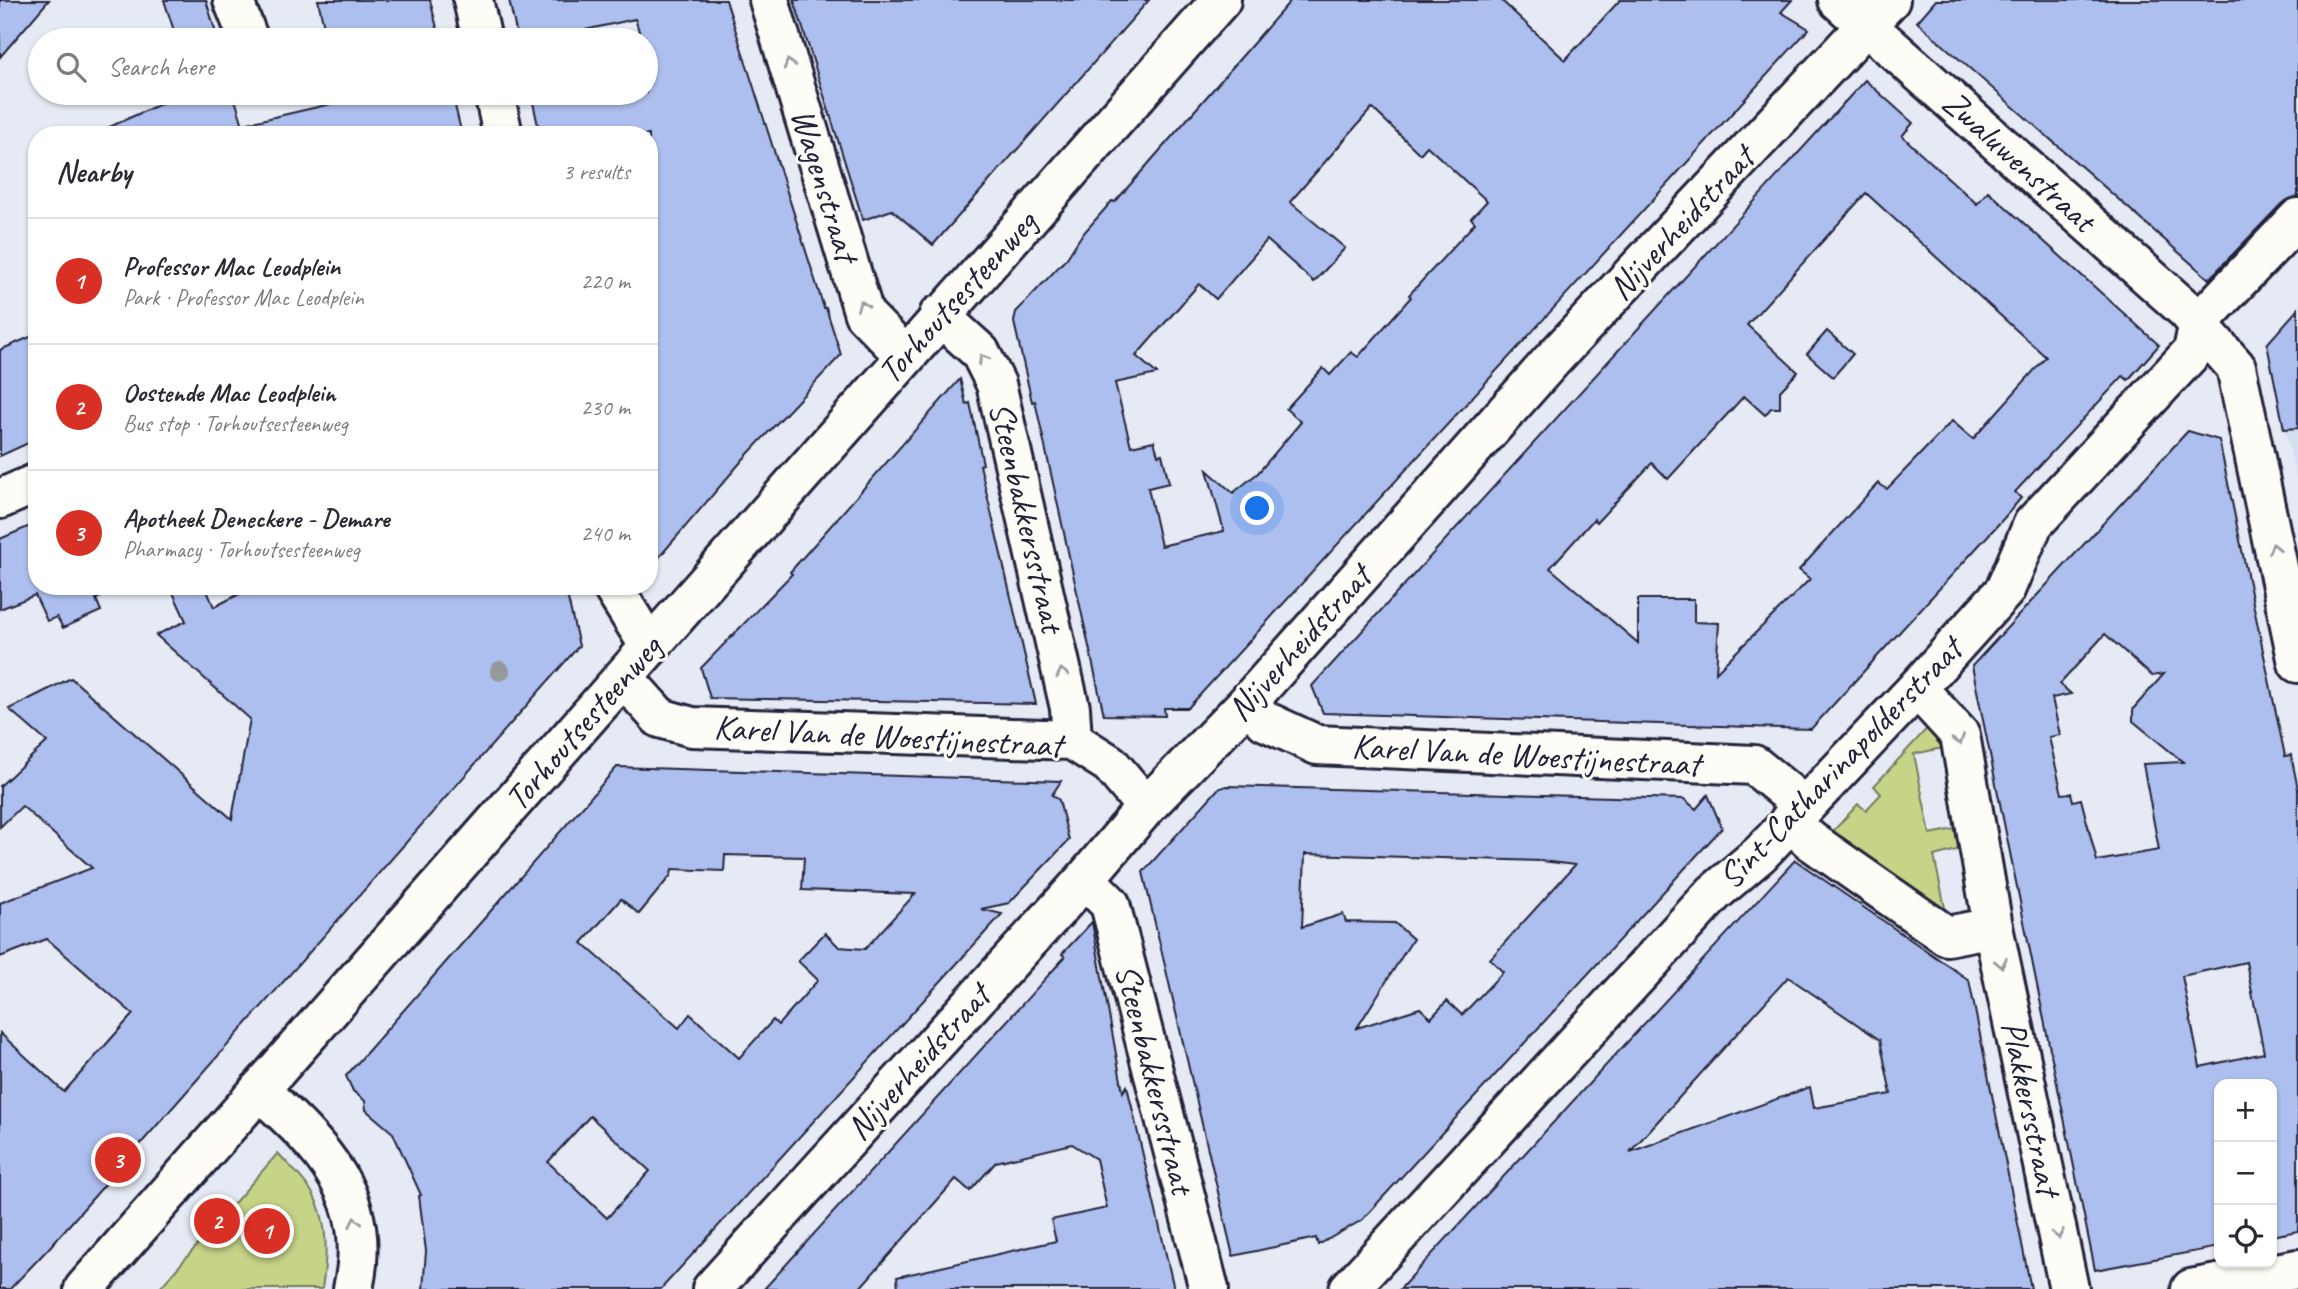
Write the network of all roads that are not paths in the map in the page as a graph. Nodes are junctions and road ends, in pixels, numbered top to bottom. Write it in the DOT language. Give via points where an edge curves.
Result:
graph roads {
  1 [pos="233,0"];
  2 [pos="473,0"];
  3 [pos="769,0"];
  4 [pos="1221,0"];
  5 [pos="1839,0"];
  6 [pos="1879,13"];
  7 [pos="244,28"];
  8 [pos="479,28"];
  9 [pos="497,105"];
  10 [pos="501,126"];
  11 [pos="2298,218"];
  12 [pos="939,315"];
  13 [pos="2199,322"];
  14 [pos="905,356"];
  15 [pos="28,488"];
  16 [pos="0,499"];
  17 [pos="618,595"];
  18 [pos="650,647"];
  19 [pos="2298,663"];
  20 [pos="624,678"];
  21 [pos="1917,688"];
  22 [pos="1247,703"];
  23 [pos="1072,740"];
  24 [pos="1146,807"];
  25 [pos="1796,813"];
  26 [pos="1086,879"];
  27 [pos="1993,927"];
  28 [pos="259,1090"];
  29 [pos="2298,1269"];
  30 [pos="84,1289"];
  31 [pos="353,1289"];
  32 [pos="712,1289"];
  33 [pos="1209,1289"];
  34 [pos="1349,1289"];
  35 [pos="2069,1289"];
  36 [pos="2191,1289"];
  1 -- 7 [label="street"];
  2 -- 8 [label="street"];
  14 -- 3 [label="street, Wagenstraat, one-way" via="864,314"];
  4 -- 12 [label="street, Torhoutsesteenweg"];
  5 -- 6 [label="street, Zwaluwenstraat"];
  6 -- 13 [label="street, Zwaluwenstraat"];
  6 -- 22 [label="street, Nijverheidstraat" via="1552,360"];
  9 -- 10 [label="street"];
  11 -- 13 [label="street, Sint-Catharinapolderstraat"];
  12 -- 14 [label="street, Torhoutsesteenweg"];
  23 -- 12 [label="street, Steenbakkersstraat, one-way" via="1070,708 996,384 981,352"];
  19 -- 13 [label="street, Zwaluwenstraat, one-way" via="2236,367"];
  13 -- 21 [label="street, Sint-Catharinapolderstraat" via="2193,351 2033,524 2005,590"];
  14 -- 18 [label="street, Torhoutsesteenweg"];
  15 -- 16 [label="street"];
  17 -- 18 [label="street"];
  18 -- 20 [label="street, Torhoutsesteenweg"];
  20 -- 23 [label="street, Karel Van de Woestijnestraat" via="660,718 692,727"];
  20 -- 28 [label="street, Torhoutsesteenweg"];
  21 -- 25 [label="street, Sint-Catharinapolderstraat"];
  21 -- 27 [label="street, Plakkersstraat, one-way" via="1960,735"];
  22 -- 24 [label="street, Nijverheidstraat"];
  22 -- 25 [label="street, Karel Van de Woestijnestraat" via="1265,722 1317,745 1754,765"];
  23 -- 24 [label="street, Karel Van de Woestijnestraat" via="1110,764"];
  24 -- 26 [label="street, Nijverheidstraat"];
  25 -- 27 [label="street" via="1811,841 1947,936"];
  25 -- 34 [label="street, Sint-Catharinapolderstraat" via="1760,854 1714,893"];
  26 -- 32 [label="street, Nijverheidstraat"];
  26 -- 33 [label="street, Steenbakkersstraat" via="1110,904"];
  27 -- 35 [label="street, Plakkersstraat, one-way"];
  28 -- 30 [label="street, Torhoutsesteenweg"];
  31 -- 28 [label="street, one-way" via="358,1239 350,1200 337,1172 316,1143"];
  29 -- 36 [label="street"];
}
